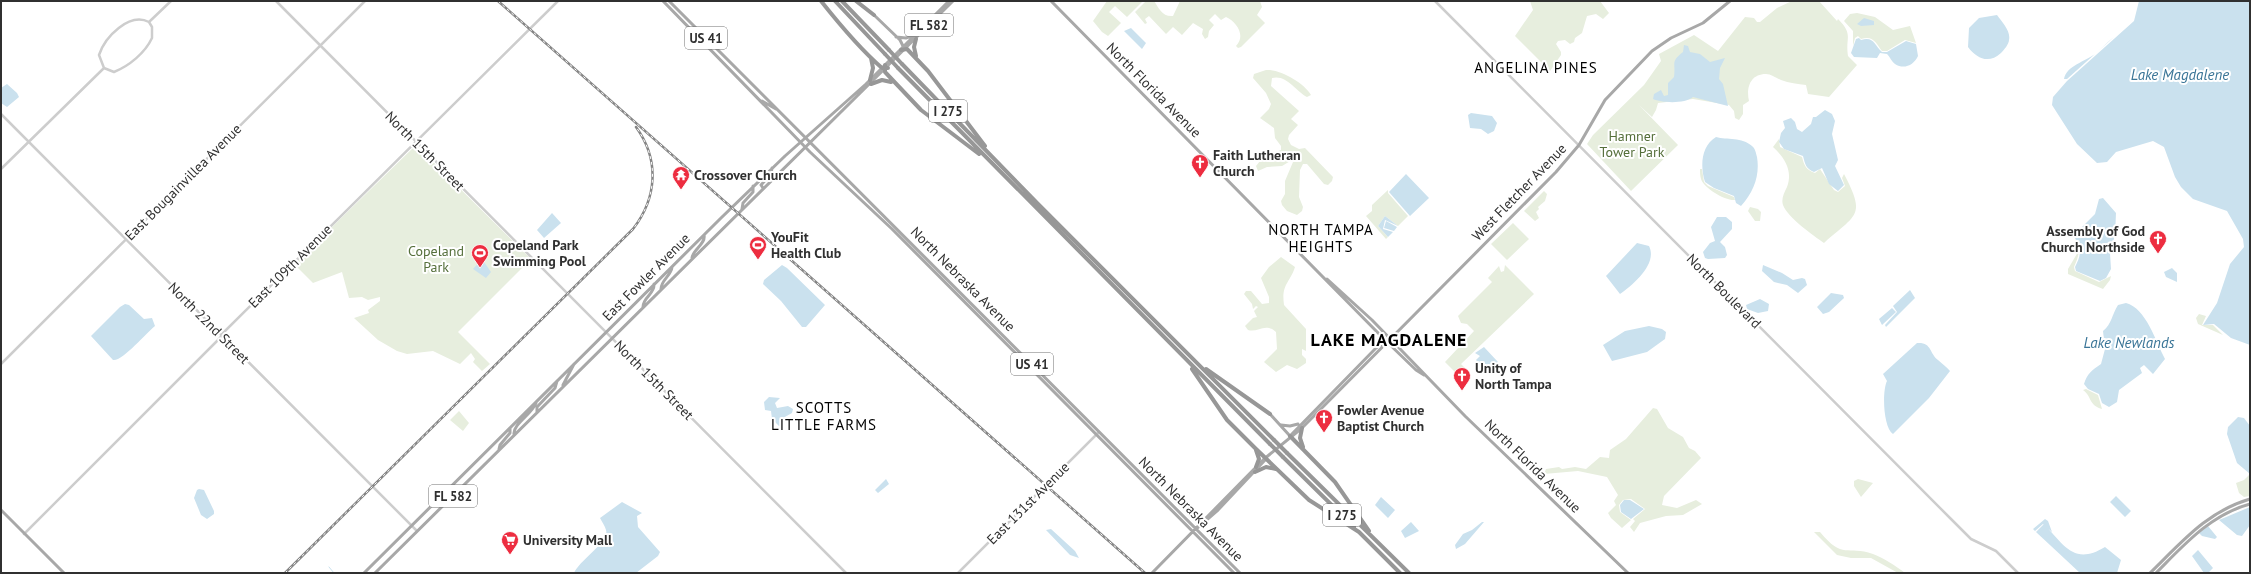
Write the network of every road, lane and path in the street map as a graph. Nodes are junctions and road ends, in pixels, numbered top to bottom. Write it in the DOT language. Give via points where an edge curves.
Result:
graph roads {
  1 [pos="171,1"];
  2 [pos="276,1"];
  3 [pos="365,1"];
  4 [pos="558,1"];
  5 [pos="663,1"];
  6 [pos="669,1"];
  7 [pos="821,1"];
  8 [pos="835,1"];
  9 [pos="842,1"];
  10 [pos="856,1"];
  11 [pos="949,1"];
  12 [pos="953,1"];
  13 [pos="1051,1"];
  14 [pos="1435,1"];
  15 [pos="1730,1"];
  16 [pos="874,15"];
  17 [pos="148,22"];
  18 [pos="896,36"];
  19 [pos="916,37"];
  20 [pos="320,45"];
  21 [pos="714,46"];
  22 [pos="711,49"];
  23 [pos="903,50"];
  24 [pos="871,58"];
  25 [pos="917,58"];
  26 [pos="104,68"];
  27 [pos="884,68"];
  28 [pos="870,82"];
  29 [pos="893,82"];
  30 [pos="759,99"];
  31 [pos="776,109"];
  32 [pos="1,114"];
  33 [pos="816,137"];
  34 [pos="805,138"];
  35 [pos="29,142"];
  36 [pos="416,142"];
  37 [pos="800,142"];
  38 [pos="809,143"];
  39 [pos="1579,144"];
  40 [pos="805,147"];
  41 [pos="816,150"];
  42 [pos="799,153"];
  43 [pos="811,153"];
  44 [pos="993,158"];
  45 [pos="988,160"];
  46 [pos="772,168"];
  47 [pos="1,169"];
  48 [pos="754,186"];
  49 [pos="763,188"];
  50 [pos="742,209"];
  51 [pos="704,235"];
  52 [pos="126,239"];
  53 [pos="692,258"];
  54 [pos="672,267"];
  55 [pos="1327,279"];
  56 [pos="654,284"];
  57 [pos="661,289"];
  58 [pos="642,307"];
  59 [pos="606,332"];
  60 [pos="222,336"];
  61 [pos="612,338"];
  62 [pos="1390,338"];
  63 [pos="1386,341"];
  64 [pos="1186,360"];
  65 [pos="1,364"];
  66 [pos="574,364"];
  67 [pos="1199,364"];
  68 [pos="1424,375"];
  69 [pos="557,381"];
  70 [pos="563,386"];
  71 [pos="536,402"];
  72 [pos="537,412"];
  73 [pos="1270,414"];
  74 [pos="1281,424"];
  75 [pos="1301,426"];
  76 [pos="510,428"];
  77 [pos="514,434"];
  78 [pos="1098,434"];
  79 [pos="1290,436"];
  80 [pos="1255,448"];
  81 [pos="499,449"];
  82 [pos="1304,449"];
  83 [pos="1266,459"];
  84 [pos="1276,469"];
  85 [pos="1256,470"];
  86 [pos="2250,499"];
  87 [pos="2250,504"];
  88 [pos="1,510"];
  89 [pos="411,526"];
  90 [pos="1196,529"];
  91 [pos="417,531"];
  92 [pos="1193,532"];
  93 [pos="1359,532"];
  94 [pos="24,534"];
  95 [pos="1374,539"];
  96 [pos="64,573"];
  97 [pos="364,573"];
  98 [pos="375,573"];
  99 [pos="846,573"];
  100 [pos="958,573"];
  101 [pos="1152,573"];
  102 [pos="1234,573"];
  103 [pos="1240,573"];
  104 [pos="1400,573"];
  105 [pos="1409,573"];
  106 [pos="1628,573"];
  107 [pos="2018,573"];
  108 [pos="2150,573"];
  109 [pos="2156,573"];
  1 -- 17 [label="street"];
  2 -- 20 [label="street, North 15th Street"];
  3 -- 20 [label="street, East Bougainvillea Avenue"];
  4 -- 36 [label="street, East 109th Avenue"];
  5 -- 22 [label="main road, North Nebraska Avenue / US 41"];
  6 -- 21 [label="main road, North Nebraska Avenue / US 41"];
  7 -- 24 [label="highway"];
  8 -- 45 [label="highway, I 275, bridge"];
  9 -- 44 [label="highway, I 275, bridge"];
  10 -- 16 [label="highway"];
  11 -- 19 [label="main road, East Fowler Avenue / FL 582"];
  12 -- 19 [label="main road, East Fowler Avenue / FL 582"];
  13 -- 55 [label="main road, North Florida Avenue"];
  14 -- 39 [label="street, North Boulevard"];
  15 -- 39 [label="main road, West Fletcher Avenue" via="1703,23 1671,38 1652,51 1605,100"];
  16 -- 18 [label="main road"];
  17 -- 26 [label="street" via="152,27 152,38 138,56 125,68 114,72"];
  17 -- 26 [label="street" via="138,18 127,22 101,47 99,55"];
  18 -- 19 [label="main road"];
  18 -- 23 [label="main road"];
  19 -- 23 [label="main road, East Fowler Avenue / FL 582"];
  19 -- 25 [label="highway" via="914,51"];
  20 -- 36 [label="street, North 15th Street"];
  20 -- 52 [label="street, East Bougainvillea Avenue"];
  21 -- 22 [label="main road"];
  21 -- 31 [label="main road, North Nebraska Avenue / US 41"];
  22 -- 30 [label="main road, North Nebraska Avenue / US 41"];
  23 -- 25 [label="highway"];
  23 -- 27 [label="main road, East Fowler Avenue / FL 582"];
  24 -- 27 [label="highway"];
  24 -- 28 [label="highway" via="873,68"];
  25 -- 44 [label="highway"];
  26 -- 35 [label="street"];
  27 -- 28 [label="main road, East Fowler Avenue / FL 582"];
  27 -- 29 [label="highway"];
  28 -- 29 [label="highway"];
  28 -- 33 [label="main road, East Fowler Avenue / FL 582"];
  28 -- 34 [label="main road, East Fowler Avenue / FL 582"];
  29 -- 45 [label="highway" via="924,113"];
  30 -- 31 [label="main road"];
  30 -- 37 [label="main road, North Nebraska Avenue / US 41"];
  31 -- 34 [label="main road, North Nebraska Avenue / US 41"];
  32 -- 35 [label="street, North 22nd Street"];
  33 -- 38 [label="main road, East Fowler Avenue / FL 582"];
  33 -- 41 [label="main road"];
  34 -- 37 [label="main road, East Fowler Avenue / FL 582"];
  34 -- 38 [label="main road, North Nebraska Avenue / US 41"];
  35 -- 47 [label="street"];
  35 -- 52 [label="street, North 22nd Street"];
  36 -- 59 [label="street, North 15th Street"];
  36 -- 60 [label="street, East 109th Avenue"];
  37 -- 40 [label="main road, North Nebraska Avenue / US 41"];
  37 -- 46 [label="main road, East Fowler Avenue / FL 582"];
  38 -- 40 [label="main road, East Fowler Avenue / FL 582"];
  38 -- 41 [label="main road, North Nebraska Avenue / US 41"];
  39 -- 62 [label="main road, West Fletcher Avenue" via="1556,172"];
  39 -- 107 [label="street, North Boulevard" via="1971,539 1996,551"];
  40 -- 42 [label="main road, East Fowler Avenue / FL 582"];
  40 -- 43 [label="main road, North Nebraska Avenue / US 41"];
  41 -- 78 [label="main road, North Nebraska Avenue / US 41" via="864,194"];
  42 -- 43 [label="main road"];
  42 -- 49 [label="main road, East Fowler Avenue / FL 582"];
  43 -- 78 [label="main road, North Nebraska Avenue / US 41" via="892,229"];
  44 -- 67 [label="highway, I 275"];
  45 -- 64 [label="highway, I 275"];
  46 -- 48 [label="main road, East Fowler Avenue / FL 582"];
  46 -- 49 [label="main road" via="771,174 761,185"];
  48 -- 50 [label="main road" via="753,192 742,203"];
  48 -- 51 [label="main road, East Fowler Avenue / FL 582"];
  49 -- 50 [label="main road, East Fowler Avenue / FL 582"];
  50 -- 53 [label="main road, East Fowler Avenue / FL 582"];
  51 -- 53 [label="main road" via="704,240"];
  51 -- 54 [label="main road, East Fowler Avenue / FL 582"];
  52 -- 60 [label="street, North 22nd Street"];
  52 -- 65 [label="street, East Bougainvillea Avenue"];
  53 -- 57 [label="main road, East Fowler Avenue / FL 582"];
  54 -- 56 [label="main road, East Fowler Avenue / FL 582"];
  54 -- 57 [label="main road" via="672,272 662,283"];
  55 -- 62 [label="main road, North Florida Avenue"];
  55 -- 63 [label="main road, North Florida Avenue"];
  56 -- 58 [label="main road" via="654,290"];
  56 -- 59 [label="main road, East Fowler Avenue / FL 582"];
  57 -- 58 [label="main road, East Fowler Avenue / FL 582"];
  58 -- 61 [label="main road, East Fowler Avenue / FL 582"];
  59 -- 61 [label="street, North 15th Street"];
  59 -- 66 [label="main road, East Fowler Avenue / FL 582"];
  60 -- 89 [label="street, North 22nd Street"];
  60 -- 94 [label="street, East 109th Avenue"];
  61 -- 70 [label="main road, East Fowler Avenue / FL 582"];
  61 -- 99 [label="street, North 15th Street"];
  62 -- 63 [label="main road, West Fletcher Avenue"];
  62 -- 68 [label="main road, North Florida Avenue"];
  63 -- 68 [label="main road, North Florida Avenue"];
  63 -- 75 [label="main road, West Fletcher Avenue"];
  64 -- 80 [label="highway" via="1227,420"];
  64 -- 93 [label="highway, I 275, bridge"];
  66 -- 69 [label="main road, East Fowler Avenue / FL 582"];
  66 -- 70 [label="main road"];
  67 -- 73 [label="highway"];
  67 -- 95 [label="highway, I 275, bridge"];
  68 -- 106 [label="main road, North Florida Avenue"];
  69 -- 71 [label="main road, East Fowler Avenue / FL 582"];
  69 -- 72 [label="main road" via="556,387 537,407"];
  70 -- 72 [label="main road, East Fowler Avenue / FL 582"];
  71 -- 76 [label="main road, East Fowler Avenue / FL 582"];
  71 -- 77 [label="main road" via="531,413 515,429"];
  72 -- 77 [label="main road, East Fowler Avenue / FL 582"];
  73 -- 74 [label="main road"];
  74 -- 75 [label="main road"];
  74 -- 79 [label="main road"];
  75 -- 79 [label="main road, West Fletcher Avenue"];
  75 -- 82 [label="highway" via="1300,438"];
  76 -- 81 [label="main road"];
  76 -- 89 [label="main road, East Fowler Avenue / FL 582"];
  77 -- 81 [label="main road, East Fowler Avenue / FL 582"];
  78 -- 90 [label="main road, North Nebraska Avenue / US 41"];
  78 -- 92 [label="main road, North Nebraska Avenue / US 41"];
  78 -- 100 [label="street, East 131st Avenue"];
  79 -- 82 [label="highway"];
  79 -- 83 [label="main road, West Fletcher Avenue"];
  80 -- 83 [label="highway"];
  80 -- 85 [label="highway" via="1259,459"];
  81 -- 91 [label="main road, East Fowler Avenue / FL 582"];
  82 -- 95 [label="highway" via="1338,486"];
  83 -- 84 [label="highway"];
  83 -- 85 [label="main road, West Fletcher Avenue"];
  84 -- 85 [label="highway"];
  84 -- 93 [label="highway" via="1310,500"];
  85 -- 90 [label="main road, West Fletcher Avenue" via="1201,527"];
  86 -- 108 [label="main road" via="2228,507 2205,520"];
  87 -- 109 [label="main road" via="2229,511 2206,524"];
  88 -- 94 [label="main road"];
  89 -- 91 [label="street, North 22nd Street"];
  89 -- 97 [label="main road, East Fowler Avenue / FL 582"];
  90 -- 92 [label="main road, West Fletcher Avenue"];
  90 -- 103 [label="main road, North Nebraska Avenue / US 41"];
  91 -- 98 [label="main road, East Fowler Avenue / FL 582"];
  92 -- 101 [label="main road, West Fletcher Avenue"];
  92 -- 102 [label="main road, North Nebraska Avenue / US 41"];
  93 -- 104 [label="highway, I 275"];
  94 -- 96 [label="main road"];
  95 -- 105 [label="highway, I 275"];
}
